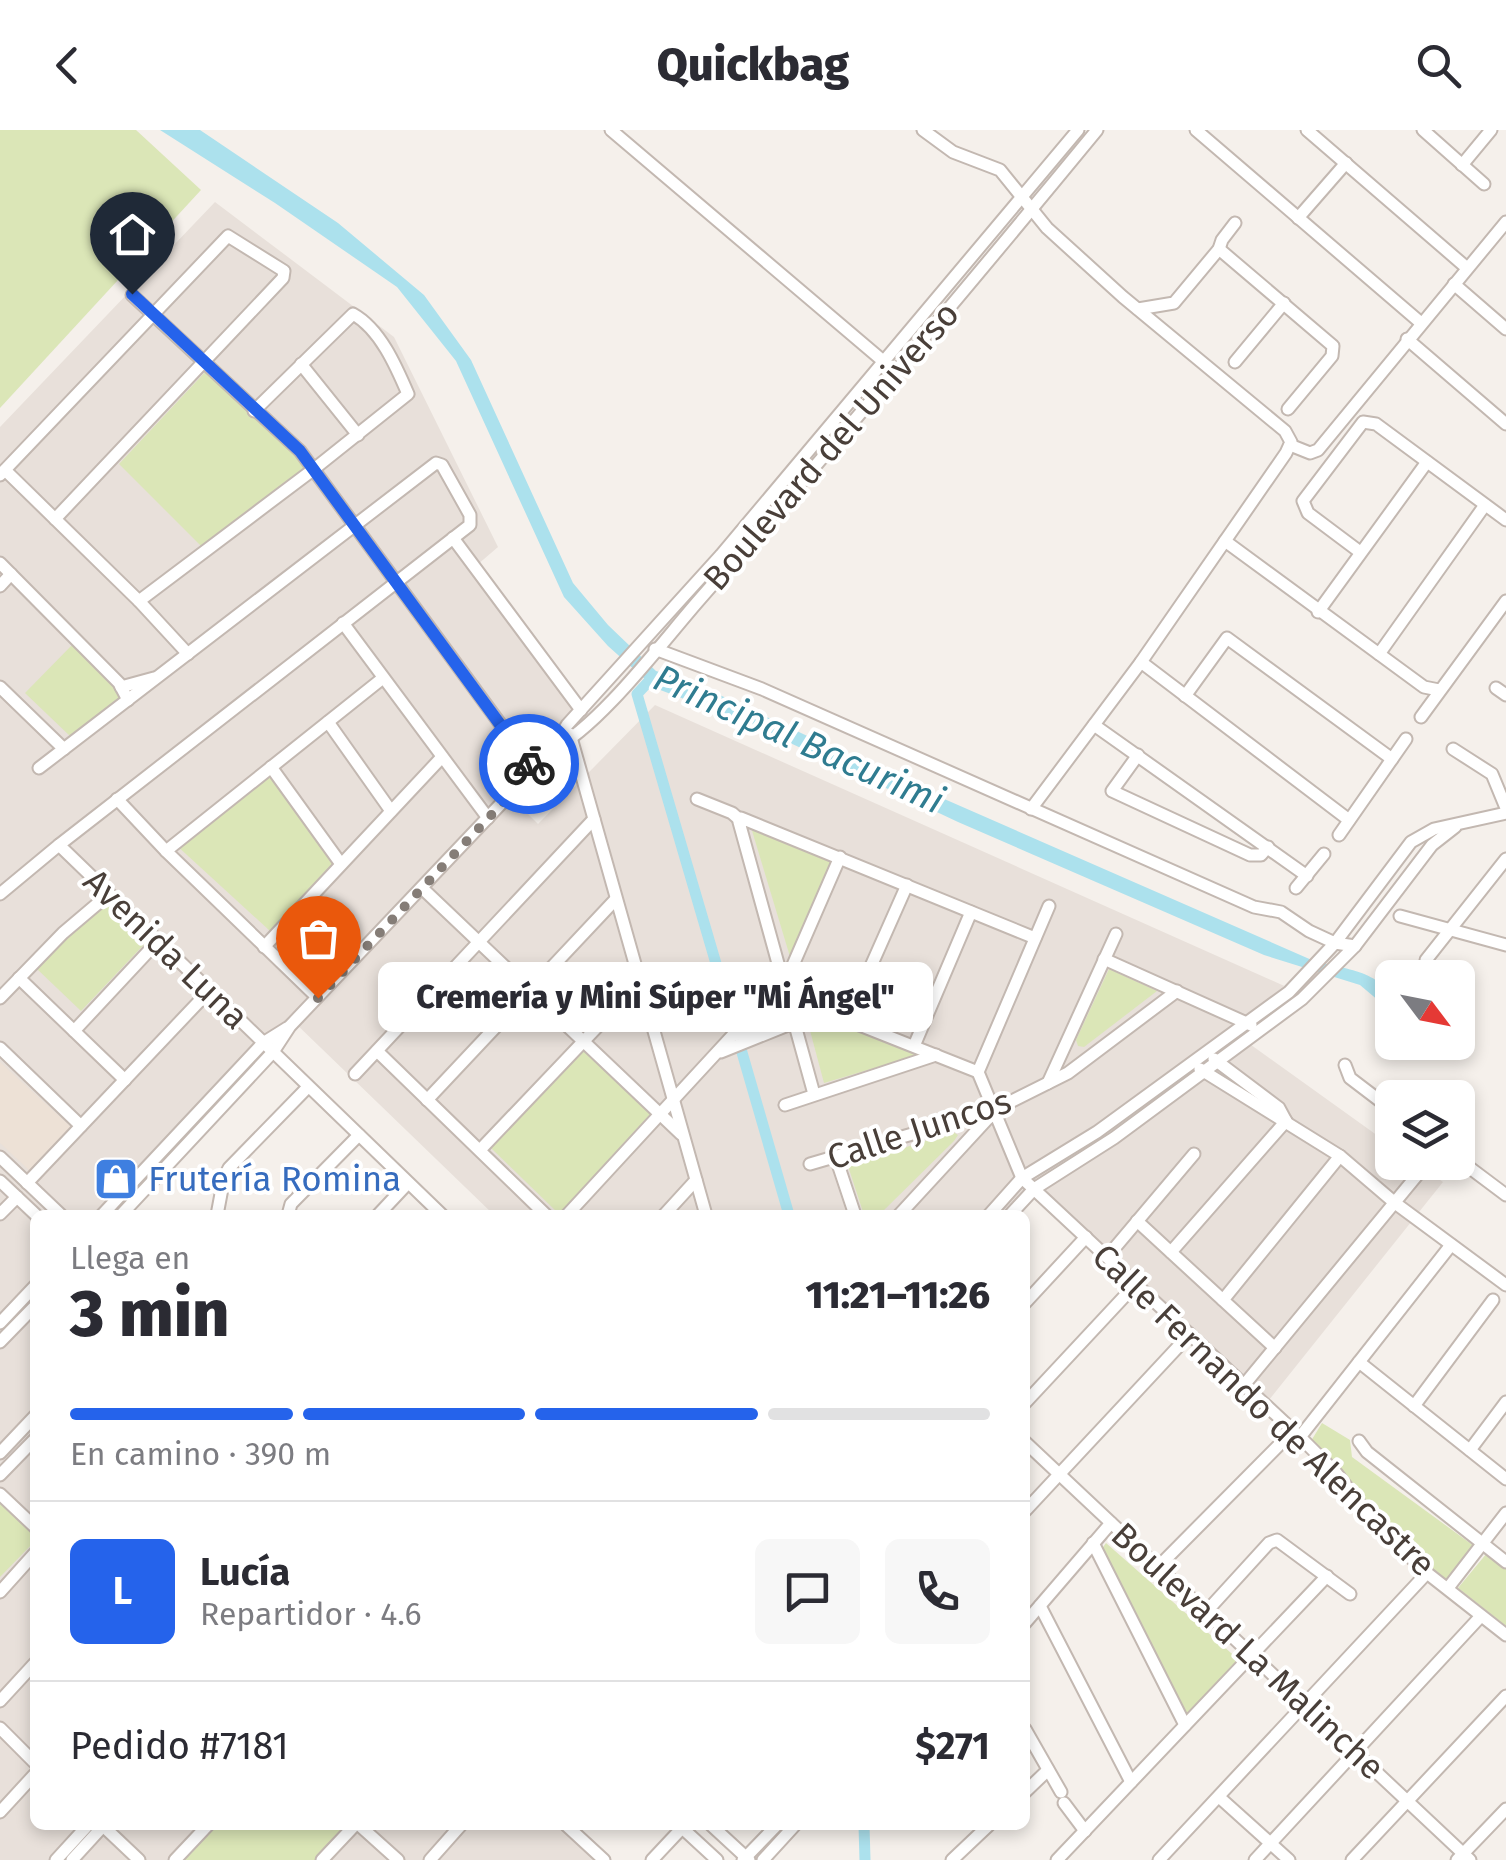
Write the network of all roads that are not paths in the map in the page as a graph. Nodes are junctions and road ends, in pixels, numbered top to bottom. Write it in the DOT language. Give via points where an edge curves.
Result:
graph roads {
  1 [pos="611,130"];
  2 [pos="923,130"];
  3 [pos="1078,130"];
  4 [pos="1097,130"];
  5 [pos="1196,130"];
  6 [pos="1308,130"];
  7 [pos="1423,130"];
  8 [pos="1490,130"];
  9 [pos="1346,163"];
  10 [pos="1462,165"];
  11 [pos="1484,184"];
  12 [pos="1022,196"];
  13 [pos="1030,210"];
  14 [pos="1298,218"];
  15 [pos="1235,224"];
  16 [pos="1505,227"];
  17 [pos="1219,249"];
  18 [pos="1468,268"];
  19 [pos="1454,284"];
  20 [pos="132,294"];
  21 [pos="1284,303"];
  22 [pos="1138,309"];
  23 [pos="152,314"];
  24 [pos="1420,323"];
  25 [pos="1506,329"];
  26 [pos="1407,339"];
  27 [pos="204,362"];
  28 [pos="885,362"];
  29 [pos="1235,362"];
  30 [pos="301,364"];
  31 [pos="896,372"];
  32 [pos="1288,409"];
  33 [pos="254,411"];
  34 [pos="1506,424"];
  35 [pos="358,435"];
  36 [pos="1290,446"];
  37 [pos="1427,462"];
  38 [pos="314,469"];
  39 [pos="2,472"];
  40 [pos="1486,505"];
  41 [pos="55,519"];
  42 [pos="1506,520"];
  43 [pos="356,525"];
  44 [pos="453,538"];
  45 [pos="1224,541"];
  46 [pos="1360,552"];
  47 [pos="0,563"];
  48 [pos="11,574"];
  49 [pos="397,582"];
  50 [pos="0,586"];
  51 [pos="139,600"];
  52 [pos="1506,601"];
  53 [pos="1318,612"];
  54 [pos="343,623"];
  55 [pos="188,654"];
  56 [pos="651,654"];
  57 [pos="1379,654"];
  58 [pos="1140,662"];
  59 [pos="158,677"];
  60 [pos="383,678"];
  61 [pos="610,678"];
  62 [pos="0,687"];
  63 [pos="121,687"];
  64 [pos="1439,690"];
  65 [pos="616,693"];
  66 [pos="1185,696"];
  67 [pos="128,700"];
  68 [pos="581,710"];
  69 [pos="1422,718"];
  70 [pos="328,722"];
  71 [pos="1094,724"];
  72 [pos="567,725"];
  73 [pos="1406,738"];
  74 [pos="571,740"];
  75 [pos="64,749"];
  76 [pos="1452,749"];
  77 [pos="552,750"];
  78 [pos="1138,756"];
  79 [pos="442,757"];
  80 [pos="1392,759"];
  81 [pos="271,767"];
  82 [pos="39,768"];
  83 [pos="534,770"];
  84 [pos="117,799"];
  85 [pos="696,799"];
  86 [pos="1032,810"];
  87 [pos="1506,810"];
  88 [pos="392,811"];
  89 [pos="488,818"];
  90 [pos="742,818"];
  91 [pos="594,819"];
  92 [pos="1350,820"];
  93 [pos="1459,824"];
  94 [pos="1339,835"];
  95 [pos="58,845"];
  96 [pos="1268,847"];
  97 [pos="166,851"];
  98 [pos="1324,854"];
  99 [pos="840,858"];
  100 [pos="341,864"];
  101 [pos="1504,864"];
  102 [pos="1307,876"];
  103 [pos="907,885"];
  104 [pos="422,888"];
  105 [pos="1296,888"];
  106 [pos="0,894"];
  107 [pos="110,894"];
  108 [pos="614,900"];
  109 [pos="1049,906"];
  110 [pos="971,912"];
  111 [pos="1400,916"];
  112 [pos="1448,932"];
  113 [pos="1116,934"];
  114 [pos="1035,938"];
  115 [pos="158,941"];
  116 [pos="479,942"];
  117 [pos="1506,945"];
  118 [pos="1332,946"];
  119 [pos="264,947"];
  120 [pos="1351,950"];
  121 [pos="1104,960"];
  122 [pos="1426,960"];
  123 [pos="20,978"];
  124 [pos="640,982"];
  125 [pos="783,988"];
  126 [pos="530,990"];
  127 [pos="209,991"];
  128 [pos="1176,991"];
  129 [pos="0,998"];
  130 [pos="318,998"];
  131 [pos="848,1018"];
  132 [pos="797,1020"];
  133 [pos="1248,1022"];
  134 [pos="74,1031"];
  135 [pos="1258,1032"];
  136 [pos="584,1041"];
  137 [pos="914,1046"];
  138 [pos="0,1048"];
  139 [pos="268,1048"];
  140 [pos="377,1051"];
  141 [pos="1206,1053"];
  142 [pos="936,1054"];
  143 [pos="1218,1062"];
  144 [pos="1192,1063"];
  145 [pos="1345,1065"];
  146 [pos="978,1072"];
  147 [pos="1205,1072"];
  148 [pos="355,1074"];
  149 [pos="125,1080"];
  150 [pos="1048,1084"];
  151 [pos="308,1087"];
  152 [pos="814,1094"];
  153 [pos="1375,1097"];
  154 [pos="427,1100"];
  155 [pos="674,1101"];
  156 [pos="785,1105"];
  157 [pos="994,1110"];
  158 [pos="661,1115"];
  159 [pos="1286,1121"];
  160 [pos="81,1126"];
  161 [pos="359,1136"];
  162 [pos="684,1137"];
  163 [pos="480,1150"];
  164 [pos="1194,1154"];
  165 [pos="1340,1156"];
  166 [pos="0,1157"];
  167 [pos="836,1158"];
  168 [pos="810,1164"];
  169 [pos="1475,1172"];
  170 [pos="1022,1178"];
  171 [pos="696,1180"];
  172 [pos="1415,1180"];
  173 [pos="0,1181"];
  174 [pos="27,1182"];
  175 [pos="408,1183"];
  176 [pos="1034,1189"];
  177 [pos="1506,1195"];
  178 [pos="17,1196"];
  179 [pos="1395,1204"];
  180 [pos="31,1210"];
  181 [pos="56,1210"];
  182 [pos="107,1210"];
  183 [pos="125,1210"];
  184 [pos="218,1210"];
  185 [pos="289,1210"];
  186 [pos="383,1210"];
  187 [pos="437,1210"];
  188 [pos="541,1210"];
  189 [pos="572,1210"];
  190 [pos="669,1210"];
  191 [pos="705,1210"];
  192 [pos="853,1210"];
  193 [pos="904,1210"];
  194 [pos="993,1210"];
  195 [pos="1015,1210"];
  196 [pos="0,1214"];
  197 [pos="1137,1222"];
  198 [pos="1086,1237"];
  199 [pos="1451,1245"];
  200 [pos="1171,1252"];
  201 [pos="1106,1256"];
  202 [pos="1136,1284"];
  203 [pos="1506,1286"];
  204 [pos="30,1291"];
  205 [pos="1030,1298"];
  206 [pos="1223,1300"];
  207 [pos="1493,1300"];
  208 [pos="30,1311"];
  209 [pos="0,1322"];
  210 [pos="1190,1334"];
  211 [pos="1,1340"];
  212 [pos="1275,1348"];
  213 [pos="1359,1362"];
  214 [pos="1244,1386"];
  215 [pos="1030,1398"];
  216 [pos="1506,1402"];
  217 [pos="1414,1406"];
  218 [pos="30,1421"];
  219 [pos="1297,1434"];
  220 [pos="1359,1441"];
  221 [pos="30,1443"];
  222 [pos="1030,1447"];
  223 [pos="1470,1450"];
  224 [pos="0,1453"];
  225 [pos="1059,1474"];
  226 [pos="0,1476"];
  227 [pos="1506,1479"];
  228 [pos="0,1494"];
  229 [pos="1030,1506"];
  230 [pos="1506,1513"];
  231 [pos="30,1522"];
  232 [pos="1110,1523"];
  233 [pos="1093,1543"];
  234 [pos="1482,1544"];
  235 [pos="30,1559"];
  236 [pos="1506,1562"];
  237 [pos="1158,1567"];
  238 [pos="1428,1573"];
  239 [pos="1327,1576"];
  240 [pos="1448,1588"];
  241 [pos="0,1592"];
  242 [pos="1350,1594"];
  243 [pos="1040,1606"];
  244 [pos="1206,1612"];
  245 [pos="1481,1616"];
  246 [pos="1030,1617"];
  247 [pos="1506,1634"];
  248 [pos="1252,1655"];
  249 [pos="30,1669"];
  250 [pos="1506,1696"];
  251 [pos="0,1702"];
  252 [pos="1306,1705"];
  253 [pos="1185,1726"];
  254 [pos="0,1728"];
  255 [pos="1030,1738"];
  256 [pos="1356,1752"];
  257 [pos="30,1759"];
  258 [pos="1048,1770"];
  259 [pos="30,1779"];
  260 [pos="1132,1782"];
  261 [pos="1030,1787"];
  262 [pos="1219,1797"];
  263 [pos="1407,1801"];
  264 [pos="1506,1809"];
  265 [pos="0,1812"];
  266 [pos="83,1830"];
  267 [pos="99,1830"];
  268 [pos="108,1830"];
  269 [pos="203,1830"];
  270 [pos="352,1830"];
  271 [pos="363,1830"];
  272 [pos="457,1830"];
  273 [pos="571,1830"];
  274 [pos="678,1830"];
  275 [pos="685,1830"];
  276 [pos="716,1830"];
  277 [pos="772,1830"];
  278 [pos="790,1830"];
  279 [pos="984,1830"];
  280 [pos="1085,1831"];
  281 [pos="1269,1843"];
  282 [pos="1463,1858"];
  283 [pos="746,1859"];
  284 [pos="1355,1859"];
  285 [pos="56,1860"];
  286 [pos="72,1860"];
  287 [pos="139,1860"];
  288 [pos="175,1860"];
  289 [pos="322,1860"];
  290 [pos="398,1860"];
  291 [pos="430,1860"];
  292 [pos="604,1860"];
  293 [pos="652,1860"];
  294 [pos="717,1860"];
  295 [pos="763,1860"];
  296 [pos="952,1860"];
  297 [pos="1057,1860"];
  298 [pos="1159,1860"];
  299 [pos="1254,1860"];
  300 [pos="1289,1860"];
  1 -- 28 [label="street"];
  2 -- 12 [label="street" via="952,152 1000,170"];
  3 -- 12 [label="street, Boulevard del Universo"];
  4 -- 13 [label="street, Boulevard del Universo"];
  5 -- 14 [label="street"];
  6 -- 9 [label="street"];
  7 -- 10 [label="street"];
  8 -- 10 [label="street"];
  9 -- 14 [label="street"];
  9 -- 18 [label="street"];
  10 -- 11 [label="street"];
  12 -- 13 [label="street"];
  12 -- 28 [label="street, Boulevard del Universo"];
  13 -- 22 [label="street"];
  13 -- 31 [label="street, Boulevard del Universo"];
  14 -- 24 [label="street"];
  15 -- 17 [label="street"];
  16 -- 18 [label="street"];
  17 -- 21 [label="street"];
  17 -- 22 [label="street" via="1174,303"];
  18 -- 19 [label="street"];
  19 -- 24 [label="street"];
  19 -- 25 [label="street"];
  20 -- 23 [label="street"];
  21 -- 29 [label="street"];
  21 -- 32 [label="street" via="1333,349"];
  22 -- 36 [label="street" via="1285,432"];
  23 -- 27 [label="street"];
  23 -- 27 [label="street" via="225,239 235,238 284,270 284,278"];
  23 -- 39 [label="street"];
  24 -- 26 [label="street"];
  26 -- 34 [label="street"];
  26 -- 36 [label="street" via="1318,450"];
  27 -- 33 [label="street"];
  27 -- 41 [label="street"];
  28 -- 31 [label="street"];
  28 -- 61 [label="street, Boulevard del Universo"];
  30 -- 33 [label="street"];
  30 -- 35 [label="street"];
  30 -- 35 [label="street" via="350,315 386,348 405,400"];
  31 -- 56 [label="street, Boulevard del Universo"];
  33 -- 38 [label="street"];
  35 -- 38 [label="street"];
  36 -- 45 [label="street"];
  37 -- 40 [label="street"];
  37 -- 46 [label="street"];
  37 -- 46 [label="street" via="1376,424 1363,422 1302,500 1308,513"];
  38 -- 43 [label="street"];
  38 -- 51 [label="street"];
  39 -- 41 [label="street"];
  40 -- 42 [label="street"];
  40 -- 57 [label="street"];
  41 -- 51 [label="street"];
  43 -- 44 [label="street" via="436,463 470,515 470,525"];
  43 -- 49 [label="street"];
  43 -- 55 [label="street"];
  44 -- 49 [label="street"];
  44 -- 68 [label="street"];
  45 -- 53 [label="street"];
  45 -- 58 [label="street"];
  46 -- 53 [label="street"];
  47 -- 48 [label="street"];
  48 -- 50 [label="street"];
  48 -- 63 [label="street"];
  49 -- 54 [label="street"];
  49 -- 83 [label="street"];
  51 -- 55 [label="street"];
  52 -- 64 [label="street"];
  53 -- 57 [label="street"];
  54 -- 60 [label="street"];
  54 -- 84 [label="street"];
  55 -- 59 [label="street"];
  56 -- 65 [label="street, Boulevard del Universo"];
  56 -- 86 [label="street" via="762,689"];
  57 -- 64 [label="street" via="1428,690"];
  58 -- 66 [label="street"];
  58 -- 71 [label="street"];
  59 -- 63 [label="street"];
  59 -- 67 [label="street"];
  60 -- 70 [label="street"];
  60 -- 79 [label="street"];
  61 -- 65 [label="street"];
  61 -- 68 [label="street, Boulevard del Universo"];
  62 -- 75 [label="street"];
  63 -- 67 [label="street"];
  64 -- 69 [label="street"];
  65 -- 74 [label="street, Boulevard del Universo"];
  66 -- 80 [label="street" via="1227,638"];
  66 -- 92 [label="street"];
  67 -- 75 [label="street"];
  68 -- 72 [label="street, Boulevard del Universo"];
  70 -- 81 [label="street"];
  70 -- 88 [label="street"];
  71 -- 78 [label="street"];
  71 -- 86 [label="street"];
  72 -- 74 [label="street"];
  72 -- 77 [label="street, Boulevard del Universo"];
  73 -- 80 [label="street"];
  74 -- 77 [label="street, Boulevard del Universo"];
  74 -- 91 [label="street"];
  75 -- 82 [label="street"];
  76 -- 87 [label="street" via="1492,774"];
  77 -- 83 [label="street, Boulevard del Universo"];
  78 -- 96 [label="street"];
  78 -- 96 [label="street" via="1112,791 1250,855"];
  79 -- 88 [label="street"];
  79 -- 89 [label="street"];
  80 -- 92 [label="street"];
  81 -- 97 [label="street"];
  81 -- 100 [label="street"];
  83 -- 89 [label="street, Boulevard del Universo"];
  84 -- 95 [label="street"];
  84 -- 97 [label="street"];
  85 -- 90 [label="street"];
  86 -- 118 [label="street" via="1254,907 1289,916"];
  87 -- 93 [label="street"];
  88 -- 100 [label="street"];
  89 -- 104 [label="street, Boulevard del Universo"];
  90 -- 99 [label="street"];
  90 -- 125 [label="street"];
  91 -- 108 [label="street"];
  91 -- 116 [label="street"];
  92 -- 94 [label="street"];
  93 -- 118 [label="street" via="1411,842"];
  93 -- 120 [label="street" via="1432,845"];
  95 -- 106 [label="street"];
  95 -- 107 [label="street, Avenida Luna"];
  96 -- 102 [label="street"];
  97 -- 119 [label="street"];
  98 -- 102 [label="street"];
  99 -- 103 [label="street"];
  99 -- 125 [label="street"];
  100 -- 119 [label="street"];
  101 -- 112 [label="street"];
  102 -- 105 [label="street"];
  103 -- 110 [label="street"];
  103 -- 131 [label="street"];
  104 -- 116 [label="street"];
  104 -- 130 [label="street, Boulevard del Universo"];
  107 -- 115 [label="street, Avenida Luna"];
  107 -- 123 [label="street"];
  108 -- 124 [label="street"];
  108 -- 126 [label="street"];
  109 -- 114 [label="street"];
  110 -- 114 [label="street"];
  110 -- 137 [label="street"];
  111 -- 112 [label="street"];
  112 -- 117 [label="street"];
  112 -- 122 [label="street"];
  113 -- 121 [label="street"];
  114 -- 146 [label="street"];
  115 -- 127 [label="street, Avenida Luna"];
  115 -- 134 [label="street"];
  116 -- 126 [label="street"];
  116 -- 140 [label="street"];
  118 -- 120 [label="street"];
  118 -- 133 [label="street"];
  119 -- 130 [label="street"];
  120 -- 135 [label="street"];
  121 -- 128 [label="street"];
  121 -- 150 [label="street"];
  123 -- 129 [label="street"];
  123 -- 134 [label="street"];
  124 -- 136 [label="street"];
  124 -- 155 [label="street"];
  125 -- 132 [label="street"];
  126 -- 136 [label="street"];
  126 -- 154 [label="street"];
  127 -- 139 [label="street, Avenida Luna"];
  127 -- 149 [label="street"];
  128 -- 133 [label="street"];
  128 -- 150 [label="street, Calle Juncos"];
  130 -- 139 [label="street, Boulevard del Universo"];
  131 -- 132 [label="street" via="826,1012"];
  131 -- 137 [label="street"];
  132 -- 152 [label="street"];
  132 -- 155 [label="street" via="720,1053"];
  133 -- 135 [label="street"];
  133 -- 141 [label="street"];
  134 -- 149 [label="street"];
  135 -- 143 [label="street"];
  136 -- 158 [label="street"];
  136 -- 163 [label="street"];
  137 -- 142 [label="street"];
  138 -- 160 [label="street"];
  139 -- 151 [label="street, Avenida Luna"];
  139 -- 182 [label="street, Boulevard del Universo"];
  139 -- 183 [label="street, Boulevard del Universo"];
  140 -- 148 [label="street"];
  140 -- 154 [label="street"];
  141 -- 143 [label="street"];
  141 -- 144 [label="street"];
  142 -- 146 [label="street"];
  142 -- 152 [label="street"];
  143 -- 147 [label="street"];
  143 -- 159 [label="street"];
  144 -- 147 [label="street"];
  144 -- 170 [label="street"];
  145 -- 153 [label="street" via="1350,1078"];
  146 -- 157 [label="street, Calle Fernando de Alencastre"];
  147 -- 159 [label="street"];
  147 -- 176 [label="street"];
  149 -- 160 [label="street"];
  150 -- 157 [label="street, Calle Juncos"];
  151 -- 161 [label="street, Avenida Luna"];
  151 -- 184 [label="street" via="229,1168"];
  152 -- 156 [label="street"];
  154 -- 163 [label="street"];
  155 -- 158 [label="street"];
  155 -- 162 [label="street"];
  157 -- 167 [label="street, Calle Juncos"];
  157 -- 170 [label="street, Calle Fernando de Alencastre"];
  157 -- 193 [label="street"];
  158 -- 162 [label="street"];
  158 -- 189 [label="street"];
  159 -- 165 [label="street"];
  159 -- 200 [label="street"];
  160 -- 174 [label="street"];
  161 -- 175 [label="street, Avenida Luna"];
  161 -- 185 [label="street"];
  162 -- 171 [label="street"];
  163 -- 188 [label="street"];
  164 -- 197 [label="street"];
  165 -- 179 [label="street"];
  165 -- 206 [label="street"];
  166 -- 174 [label="street"];
  167 -- 168 [label="street, Calle Juncos"];
  167 -- 192 [label="street"];
  169 -- 177 [label="street"];
  170 -- 176 [label="street, Calle Fernando de Alencastre"];
  170 -- 194 [label="street"];
  171 -- 190 [label="street"];
  171 -- 191 [label="street"];
  172 -- 179 [label="street"];
  173 -- 178 [label="street"];
  174 -- 181 [label="street"];
  175 -- 186 [label="street"];
  175 -- 187 [label="street, Avenida Luna"];
  176 -- 195 [label="street"];
  176 -- 198 [label="street, Calle Fernando de Alencastre"];
  178 -- 180 [label="street"];
  178 -- 196 [label="street"];
  179 -- 199 [label="street"];
  179 -- 212 [label="street"];
  197 -- 200 [label="street"];
  197 -- 201 [label="street"];
  198 -- 201 [label="street, Calle Fernando de Alencastre"];
  198 -- 205 [label="street"];
  199 -- 203 [label="street"];
  199 -- 213 [label="street"];
  200 -- 206 [label="street"];
  201 -- 202 [label="street, Calle Fernando de Alencastre"];
  202 -- 210 [label="street, Calle Fernando de Alencastre"];
  202 -- 215 [label="street"];
  204 -- 209 [label="street"];
  206 -- 212 [label="street"];
  207 -- 217 [label="street"];
  208 -- 211 [label="street"];
  210 -- 214 [label="street, Calle Fernando de Alencastre"];
  210 -- 225 [label="street"];
  212 -- 214 [label="street"];
  213 -- 217 [label="street"];
  213 -- 219 [label="street"];
  214 -- 219 [label="street, Calle Fernando de Alencastre"];
  216 -- 223 [label="street"];
  217 -- 223 [label="street"];
  218 -- 224 [label="street"];
  219 -- 237 [label="street"];
  219 -- 238 [label="street, Calle Fernando de Alencastre"];
  220 -- 234 [label="street"];
  221 -- 226 [label="street"];
  222 -- 225 [label="street, Boulevard La Malinche"];
  223 -- 227 [label="street"];
  225 -- 229 [label="street"];
  225 -- 232 [label="street, Boulevard La Malinche"];
  228 -- 231 [label="street"];
  230 -- 234 [label="street"];
  232 -- 233 [label="street"];
  232 -- 237 [label="street, Boulevard La Malinche"];
  233 -- 243 [label="street"];
  233 -- 253 [label="street"];
  234 -- 236 [label="street"];
  234 -- 240 [label="street"];
  235 -- 241 [label="street"];
  237 -- 244 [label="street, Boulevard La Malinche"];
  238 -- 240 [label="street, Calle Fernando de Alencastre"];
  238 -- 252 [label="street"];
  239 -- 242 [label="street"];
  239 -- 244 [label="street" via="1277,1540"];
  239 -- 248 [label="street"];
  240 -- 245 [label="street, Calle Fernando de Alencastre"];
  243 -- 246 [label="street"];
  243 -- 260 [label="street"];
  244 -- 248 [label="street, Boulevard La Malinche"];
  245 -- 247 [label="street, Calle Fernando de Alencastre"];
  245 -- 256 [label="street"];
  248 -- 252 [label="street, Boulevard La Malinche"];
  248 -- 253 [label="street"];
  249 -- 251 [label="street"];
  250 -- 263 [label="street"];
  252 -- 256 [label="street, Boulevard La Malinche"];
  252 -- 262 [label="street"];
  253 -- 260 [label="street"];
  254 -- 257 [label="street"];
  255 -- 258 [label="street"];
  256 -- 263 [label="street, Boulevard La Malinche"];
  256 -- 281 [label="street"];
  258 -- 261 [label="street"];
  258 -- 280 [label="street"];
  259 -- 265 [label="street"];
  260 -- 280 [label="street"];
  262 -- 281 [label="street"];
  262 -- 298 [label="street"];
  263 -- 282 [label="street, Boulevard La Malinche"];
  263 -- 284 [label="street"];
  264 -- 282 [label="street"];
  266 -- 285 [label="street"];
  267 -- 286 [label="street"];
  268 -- 287 [label="street"];
  269 -- 288 [label="street"];
  270 -- 289 [label="street"];
  271 -- 290 [label="street"];
  272 -- 291 [label="street"];
  273 -- 292 [label="street"];
  274 -- 293 [label="street"];
  275 -- 294 [label="street"];
  276 -- 283 [label="street"];
  277 -- 283 [label="street"];
  278 -- 295 [label="street"];
  279 -- 296 [label="street"];
  280 -- 297 [label="street"];
  281 -- 299 [label="street"];
  281 -- 300 [label="street"];
}
